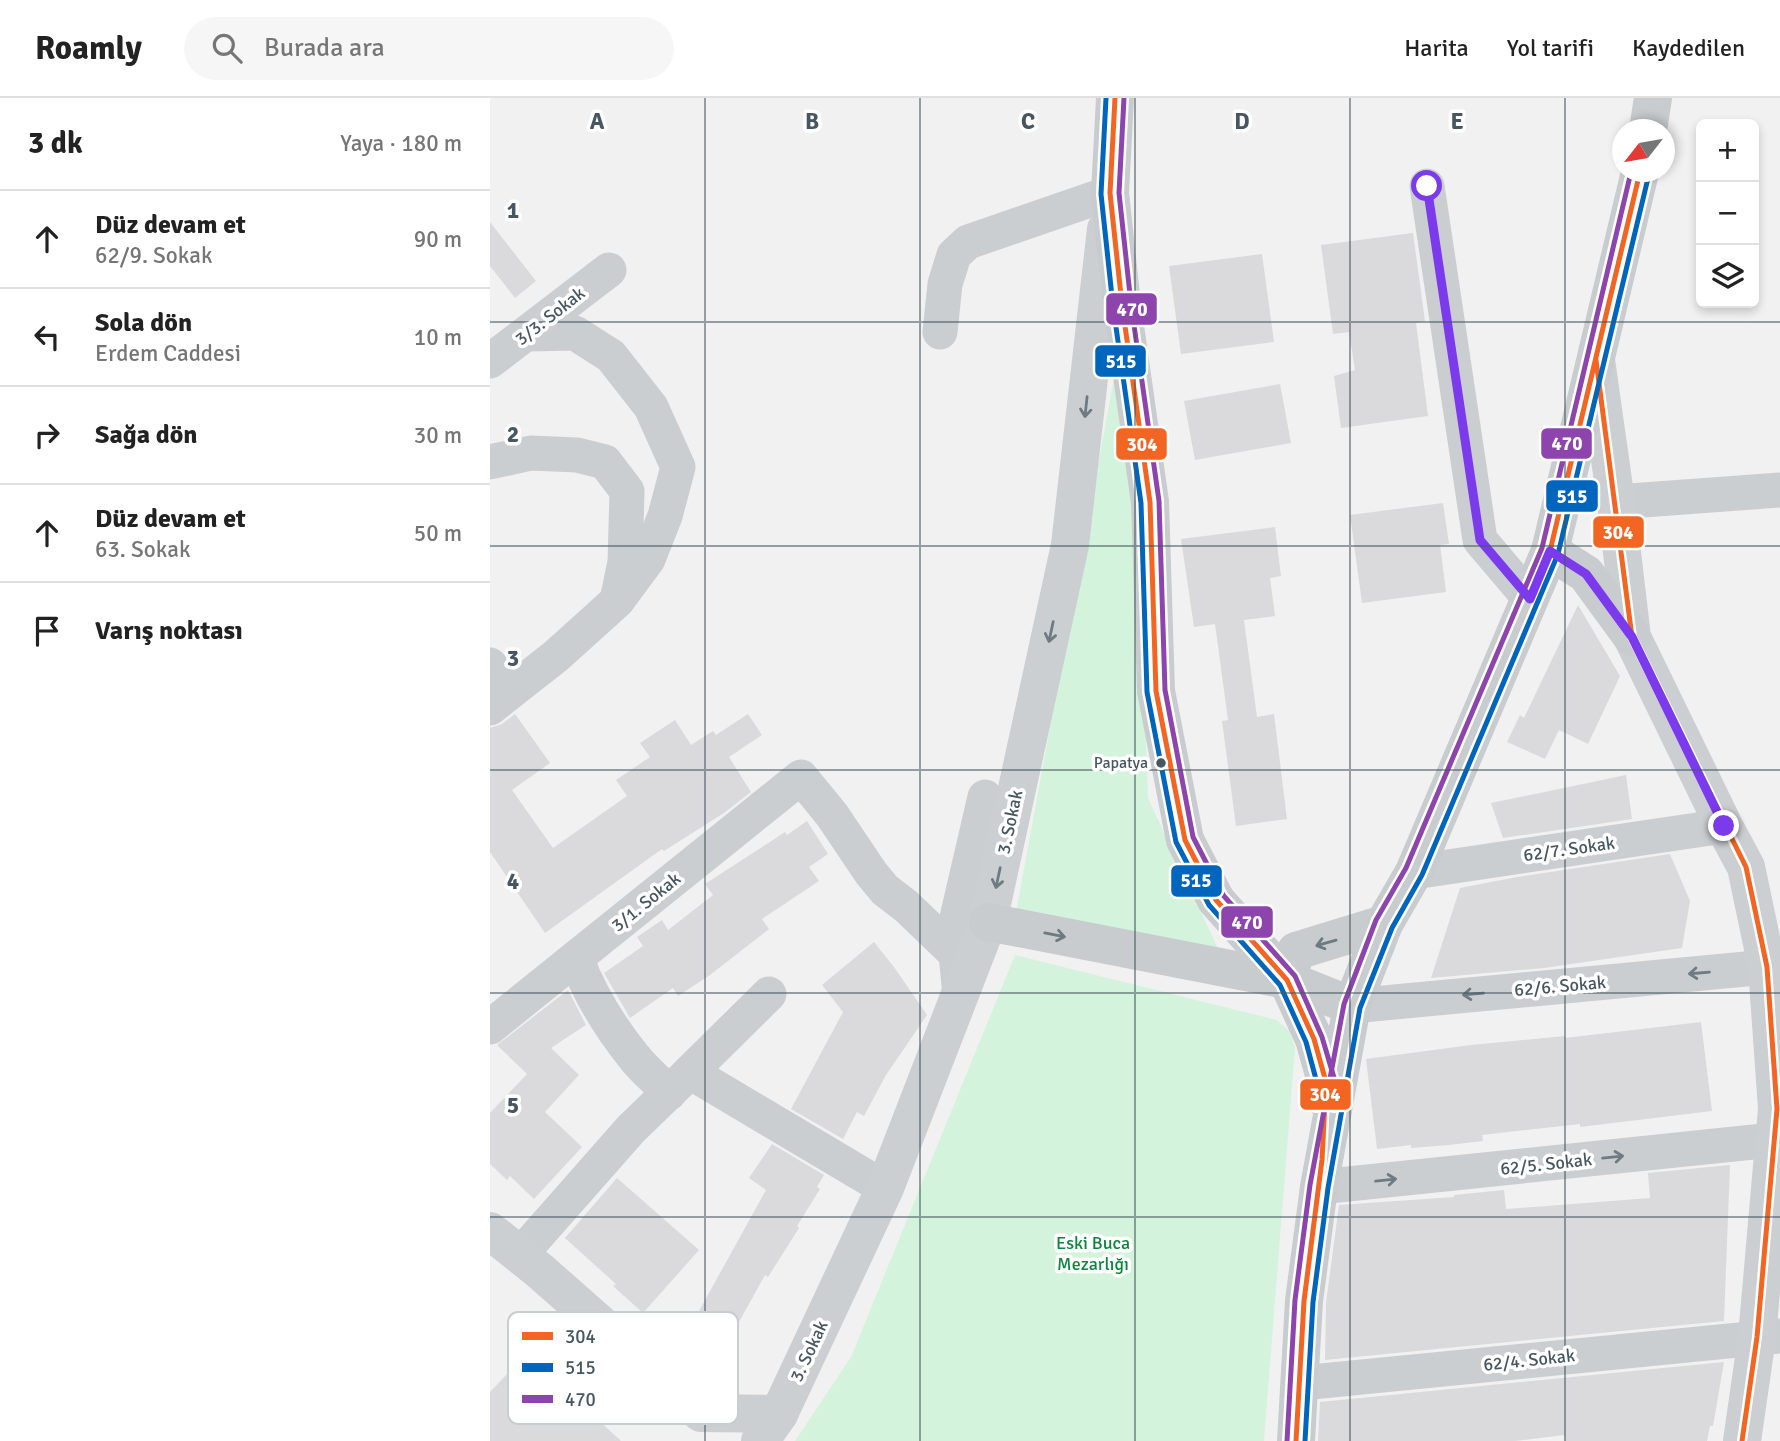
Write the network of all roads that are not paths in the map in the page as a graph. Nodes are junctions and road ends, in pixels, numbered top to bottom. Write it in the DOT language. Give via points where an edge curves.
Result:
graph roads {
  1 [pos="1115,98"];
  2 [pos="1653,98"];
  3 [pos="1650,119"];
  4 [pos="1638,182"];
  5 [pos="1427,186"];
  6 [pos="1110,193"];
  7 [pos="609,270"];
  8 [pos="940,332"];
  9 [pos="528,334"];
  10 [pos="1595,360"];
  11 [pos="490,361"];
  12 [pos="490,462"];
  13 [pos="1780,490"];
  14 [pos="1616,502"];
  15 [pos="1550,551"];
  16 [pos="1530,599"];
  17 [pos="617,601"];
  18 [pos="1632,637"];
  19 [pos="490,665"];
  20 [pos="501,700"];
  21 [pos="985,797"];
  22 [pos="1724,826"];
  23 [pos="1415,872"];
  24 [pos="988,922"];
  25 [pos="1384,924"];
  26 [pos="950,948"];
  27 [pos="576,958"];
  28 [pos="1767,967"];
  29 [pos="1287,980"];
  30 [pos="768,994"];
  31 [pos="960,995"];
  32 [pos="1353,1006"];
  33 [pos="490,1027"];
  34 [pos="679,1083"];
  35 [pos="1777,1120"];
  36 [pos="1320,1174"];
  37 [pos="885,1188"];
  38 [pos="490,1231"];
  39 [pos="520,1255"];
  40 [pos="585,1312"];
  41 [pos="1769,1337"];
  42 [pos="1301,1383"];
  43 [pos="738,1421"];
  44 [pos="770,1428"];
  45 [pos="743,1441"];
  46 [pos="1296,1441"];
  47 [pos="1742,1441"];
  1 -- 6 [label="main road"];
  2 -- 3 [label="main road"];
  4 -- 10 [label="main road"];
  5 -- 16 [label="street" via="1480,540"];
  6 -- 8 [label="street" via="968,242 954,255 945,284"];
  6 -- 24 [label="main road, 3. Sokak, one-way" via="1070,545"];
  6 -- 29 [label="main road" via="1150,502 1156,691 1185,840 1216,900"];
  7 -- 9 [label="street, 3/3. Sokak"];
  9 -- 11 [label="street, 3/3. Sokak"];
  9 -- 17 [label="street" via="575,333 611,356 651,407 677,467 648,559"];
  10 -- 14 [label="main road"];
  10 -- 15 [label="main road"];
  12 -- 17 [label="street" via="531,453 577,455 605,462 627,491 625,562"];
  13 -- 14 [label="street"];
  14 -- 18 [label="main road"];
  15 -- 16 [label="main road"];
  15 -- 18 [label="main road" via="1586,574"];
  16 -- 23 [label="main road"];
  17 -- 20 [label="street"];
  18 -- 22 [label="main road"];
  19 -- 20 [label="street"];
  21 -- 26 [label="street"];
  22 -- 23 [label="street, 62/7. Sokak"];
  22 -- 28 [label="main road" via="1746,867"];
  23 -- 25 [label="main road"];
  24 -- 29 [label="main road, one-way"];
  24 -- 31 [label="main road, 3. Sokak"];
  25 -- 29 [label="main road, one-way" via="1297,951"];
  25 -- 32 [label="main road"];
  26 -- 27 [label="street, 3/1. Sokak" via="885,890 801,777"];
  26 -- 31 [label="street" via="956,954"];
  27 -- 33 [label="street, 3/1. Sokak"];
  27 -- 34 [label="street" via="589,992 636,1059"];
  28 -- 32 [label="street, 62/6. Sokak, one-way"];
  28 -- 35 [label="main road"];
  29 -- 32 [label="main road"];
  29 -- 36 [label="main road" via="1314,1039 1326,1082"];
  30 -- 34 [label="street"];
  31 -- 37 [label="main road, 3. Sokak"];
  32 -- 36 [label="main road"];
  34 -- 37 [label="street"];
  34 -- 39 [label="street" via="631,1129"];
  36 -- 35 [label="street, 62/5. Sokak, one-way"];
  35 -- 41 [label="main road"];
  36 -- 42 [label="main road" via="1304,1301"];
  37 -- 44 [label="main road, 3. Sokak"];
  38 -- 39 [label="main road"];
  39 -- 40 [label="main road"];
  41 -- 42 [label="street, 62/4. Sokak"];
  41 -- 47 [label="main road"];
  42 -- 46 [label="main road"];
  43 -- 44 [label="main road"];
  44 -- 45 [label="main road, 3. Sokak"];
}
